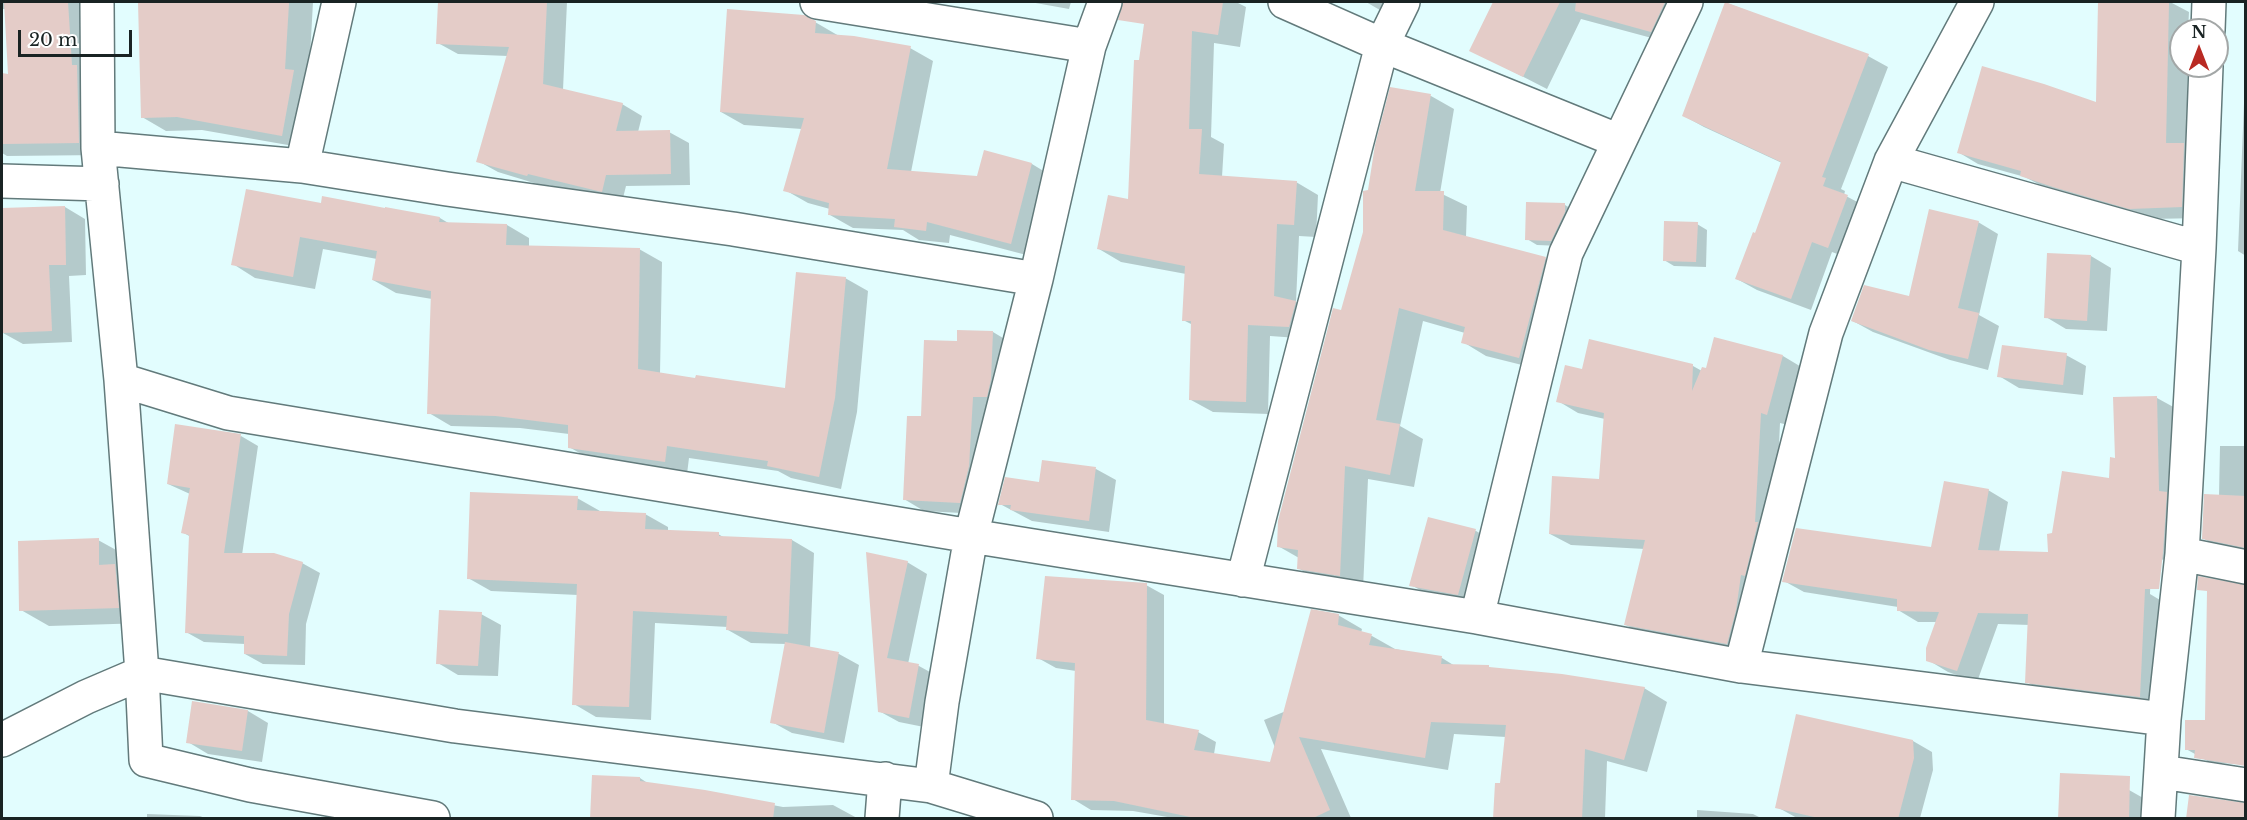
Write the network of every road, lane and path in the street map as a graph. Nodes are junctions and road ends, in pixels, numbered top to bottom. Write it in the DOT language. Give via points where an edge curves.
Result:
graph roads {
  1 [pos="97,2"];
  2 [pos="339,2"];
  3 [pos="817,2"];
  4 [pos="1105,2"];
  5 [pos="1285,2"];
  6 [pos="1403,2"];
  7 [pos="1686,2"];
  8 [pos="1977,2"];
  9 [pos="2209,2"];
  10 [pos="2208,18"];
  11 [pos="1382,45"];
  12 [pos="1089,46"];
  13 [pos="2206,78"];
  14 [pos="1619,141"];
  15 [pos="98,148"];
  16 [pos="1891,161"];
  17 [pos="302,166"];
  18 [pos="2,181"];
  19 [pos="102,184"];
  20 [pos="2199,248"];
  21 [pos="1036,279"];
  22 [pos="121,380"];
  23 [pos="971,536"];
  24 [pos="2182,554"];
  25 [pos="2246,567"];
  26 [pos="1243,580"];
  27 [pos="1477,617"];
  28 [pos="1741,666"];
  29 [pos="142,673"];
  30 [pos="2164,719"];
  31 [pos="2,740"];
  32 [pos="2162,772"];
  33 [pos="885,779"];
  34 [pos="2246,784"];
  35 [pos="931,786"];
  36 [pos="1032,818"];
  37 [pos="433,819"];
  38 [pos="882,819"];
  39 [pos="2158,819"];
  1 -- 15 [label="street"];
  2 -- 17 [label="street"];
  3 -- 12 [label="street"];
  4 -- 12 [label="street"];
  5 -- 11 [label="street"];
  6 -- 11 [label="street"];
  7 -- 14 [label="street"];
  8 -- 16 [label="street"];
  9 -- 10 [label="street"];
  11 -- 14 [label="street"];
  11 -- 26 [label="street"];
  12 -- 21 [label="street"];
  13 -- 20 [label="street"];
  14 -- 27 [label="street" via="1566,253"];
  15 -- 17 [label="street"];
  15 -- 19 [label="street"];
  16 -- 20 [label="street"];
  16 -- 28 [label="street" via="1826,333"];
  17 -- 21 [label="street" via="733,229"];
  18 -- 19 [label="street"];
  19 -- 22 [label="street"];
  20 -- 24 [label="street"];
  21 -- 23 [label="street"];
  22 -- 23 [label="street" via="228,413"];
  22 -- 29 [label="street"];
  23 -- 26 [label="street"];
  23 -- 35 [label="street"];
  24 -- 25 [label="street"];
  24 -- 30 [label="street"];
  26 -- 27 [label="street"];
  27 -- 28 [label="street"];
  28 -- 30 [label="street"];
  29 -- 31 [label="street"];
  29 -- 33 [label="street" via="455,726"];
  29 -- 37 [label="street" via="146,760 250,785"];
  30 -- 32 [label="street"];
  32 -- 34 [label="street"];
  32 -- 39 [label="street"];
  33 -- 35 [label="street"];
  33 -- 38 [label="street"];
  35 -- 36 [label="street"];
}
